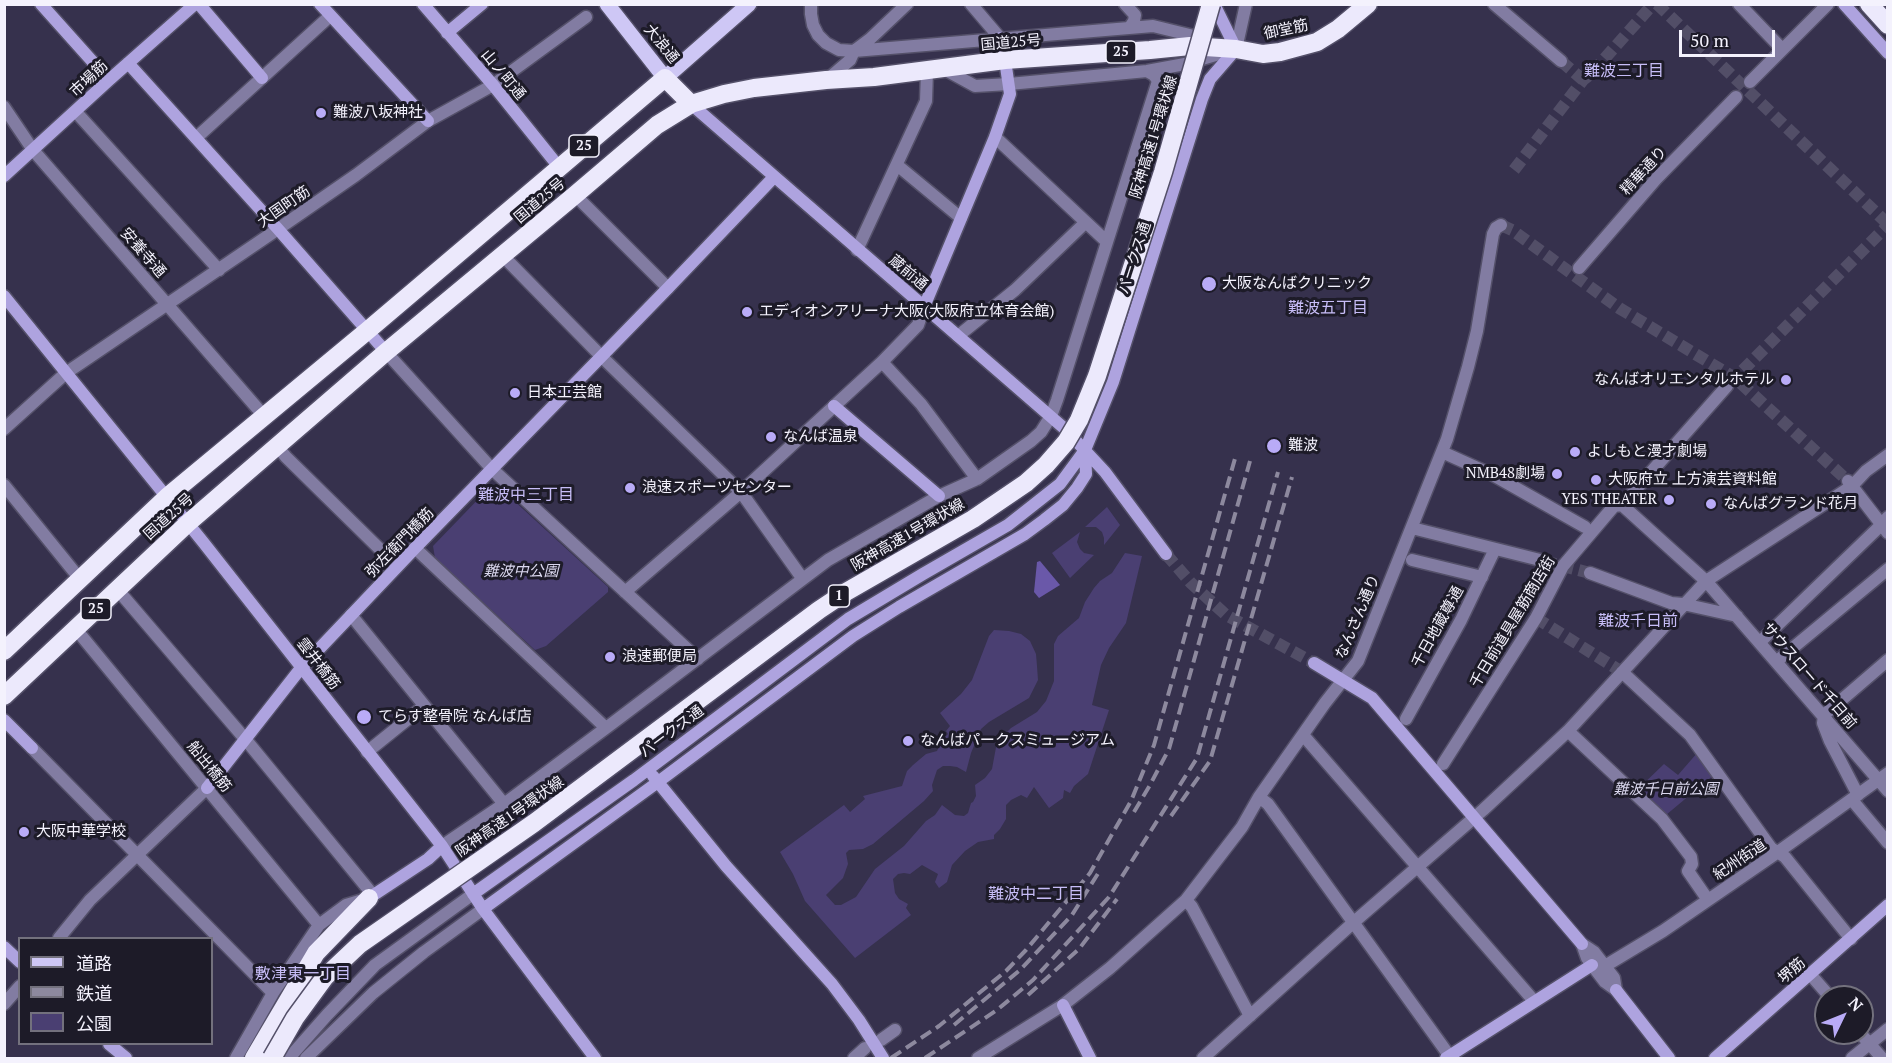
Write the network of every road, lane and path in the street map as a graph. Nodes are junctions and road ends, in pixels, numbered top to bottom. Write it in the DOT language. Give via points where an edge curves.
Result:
graph roads {
  1 [pos="41,4"];
  2 [pos="197,4"];
  3 [pos="320,4"];
  4 [pos="423,4"];
  5 [pos="482,4"];
  6 [pos="607,4"];
  7 [pos="749,4"];
  8 [pos="811,4"];
  9 [pos="907,4"];
  10 [pos="971,4"];
  11 [pos="1125,4"];
  12 [pos="1213,4"];
  13 [pos="1246,4"];
  14 [pos="1368,4"];
  15 [pos="1494,4"];
  16 [pos="1739,4"];
  17 [pos="1828,4"];
  18 [pos="1844,4"];
  19 [pos="1869,4"];
  20 [pos="330,16"];
  21 [pos="586,17"];
  22 [pos="1887,25"];
  23 [pos="1130,27"];
  24 [pos="447,33"];
  25 [pos="1000,38"];
  26 [pos="1236,49"];
  27 [pos="1782,49"];
  28 [pos="854,51"];
  29 [pos="1887,53"];
  30 [pos="1005,60"];
  31 [pos="1561,61"];
  32 [pos="128,63"];
  33 [pos="936,70"];
  34 [pos="1147,71"];
  35 [pos="262,78"];
  36 [pos="665,78"];
  37 [pos="109,80"];
  38 [pos="826,80"];
  39 [pos="1750,82"];
  40 [pos="1010,84"];
  41 [pos="493,85"];
  42 [pos="1736,96"];
  43 [pos="691,104"];
  44 [pos="4,107"];
  45 [pos="76,111"];
  46 [pos="428,121"];
  47 [pos="995,137"];
  48 [pos="196,138"];
  49 [pos="33,150"];
  50 [pos="897,165"];
  51 [pos="559,167"];
  52 [pos="4,176"];
  53 [pos="774,177"];
  54 [pos="575,195"];
  55 [pos="961,218"];
  56 [pos="1086,222"];
  57 [pos="1501,225"];
  58 [pos="278,229"];
  59 [pos="1106,241"];
  60 [pos="857,250"];
  61 [pos="502,256"];
  62 [pos="1579,268"];
  63 [pos="219,270"];
  64 [pos="668,288"];
  65 [pos="4,296"];
  66 [pos="168,305"];
  67 [pos="924,307"];
  68 [pos="367,331"];
  69 [pos="958,336"];
  70 [pos="386,352"];
  71 [pos="602,357"];
  72 [pos="882,362"];
  73 [pos="66,373"];
  74 [pos="1727,386"];
  75 [pos="834,406"];
  76 [pos="264,416"];
  77 [pos="1051,416"];
  78 [pos="4,429"];
  79 [pos="277,446"];
  80 [pos="1085,450"];
  81 [pos="1442,452"];
  82 [pos="1887,455"];
  83 [pos="492,469"];
  84 [pos="977,479"];
  85 [pos="1850,483"];
  86 [pos="4,485"];
  87 [pos="741,492"];
  88 [pos="939,496"];
  89 [pos="167,497"];
  90 [pos="1618,506"];
  91 [pos="188,523"];
  92 [pos="1885,525"];
  93 [pos="1585,527"];
  94 [pos="1412,528"];
  95 [pos="415,548"];
  96 [pos="1495,549"];
  97 [pos="1166,554"];
  98 [pos="1412,560"];
  99 [pos="1544,561"];
  100 [pos="398,566"];
  101 [pos="1887,569"];
  102 [pos="1590,573"];
  103 [pos="802,578"];
  104 [pos="1482,578"];
  105 [pos="80,579"];
  106 [pos="1706,581"];
  107 [pos="117,589"];
  108 [pos="625,592"];
  109 [pos="1683,604"];
  110 [pos="351,615"];
  111 [pos="1737,616"];
  112 [pos="75,628"];
  113 [pos="1760,642"];
  114 [pos="4,651"];
  115 [pos="698,659"];
  116 [pos="1887,660"];
  117 [pos="1777,661"];
  118 [pos="1314,663"];
  119 [pos="302,667"];
  120 [pos="1622,672"];
  121 [pos="1344,681"];
  122 [pos="4,696"];
  123 [pos="424,706"];
  124 [pos="1824,715"];
  125 [pos="1406,719"];
  126 [pos="4,720"];
  127 [pos="606,728"];
  128 [pos="1568,731"];
  129 [pos="1303,735"];
  130 [pos="246,740"];
  131 [pos="367,752"];
  132 [pos="1444,762"];
  133 [pos="648,769"];
  134 [pos="1883,777"];
  135 [pos="658,782"];
  136 [pos="207,788"];
  137 [pos="1887,791"];
  138 [pos="1259,797"];
  139 [pos="1855,798"];
  140 [pos="504,804"];
  141 [pos="1473,818"];
  142 [pos="1887,843"];
  143 [pos="442,846"];
  144 [pos="1778,852"];
  145 [pos="136,855"];
  146 [pos="1418,866"];
  147 [pos="473,894"];
  148 [pos="371,897"];
  149 [pos="1186,900"];
  150 [pos="1708,900"];
  151 [pos="1887,905"];
  152 [pos="483,909"];
  153 [pos="1354,922"];
  154 [pos="319,925"];
  155 [pos="61,937"];
  156 [pos="1851,939"];
  157 [pos="1582,944"];
  158 [pos="4,947"];
  159 [pos="18,960"];
  160 [pos="1592,965"];
  161 [pos="1605,966"];
  162 [pos="1810,974"];
  163 [pos="1820,985"];
  164 [pos="18,988"];
  165 [pos="1616,990"];
  166 [pos="273,993"];
  167 [pos="1534,1001"];
  168 [pos="4,1004"];
  169 [pos="1063,1005"];
  170 [pos="1250,1016"];
  171 [pos="1887,1029"];
  172 [pos="895,1030"];
  173 [pos="881,1040"];
  174 [pos="1874,1040"];
  175 [pos="110,1045"];
  176 [pos="1868,1045"];
  177 [pos="1870,1045"];
  178 [pos="865,1048"];
  179 [pos="1449,1058"];
  180 [pos="126,1059"];
  181 [pos="236,1059"];
  182 [pos="254,1059"];
  183 [pos="272,1059"];
  184 [pos="290,1059"];
  185 [pos="306,1059"];
  186 [pos="595,1059"];
  187 [pos="854,1059"];
  188 [pos="883,1059"];
  189 [pos="978,1059"];
  190 [pos="1089,1059"];
  191 [pos="1203,1059"];
  192 [pos="1669,1059"];
  193 [pos="1714,1059"];
  194 [pos="1852,1059"];
  195 [pos="1882,1059"];
  1 -- 37 [label="street"];
  2 -- 32 [label="street, 市場筋"];
  2 -- 35 [label="street"];
  3 -- 20 [label="street"];
  4 -- 24 [label="street, 山ノ町通"];
  5 -- 24 [label="street"];
  6 -- 36 [label="main road, 大浪通"];
  7 -- 36 [label="main road"];
  8 -- 28 [label="street" via="818,35 839,50"];
  9 -- 28 [label="street"];
  10 -- 25 [label="street"];
  11 -- 23 [label="street" via="1135,15"];
  12 -- 26 [label="street"];
  12 -- 183 [label="highway, 阪神高速1号環状線 / 1, bridge" via="1097,376 1079,420 1046,465 973,519 819,610 534,823 360,944 325,977"];
  13 -- 26 [label="street"];
  14 -- 26 [label="highway, 御堂筋 / 25" via="1338,30 1307,46 1263,54"];
  15 -- 31 [label="street"];
  16 -- 27 [label="street"];
  17 -- 27 [label="street"];
  18 -- 29 [label="street"];
  19 -- 22 [label="highway"];
  20 -- 35 [label="street"];
  20 -- 46 [label="street"];
  21 -- 41 [label="street, 大国町筋"];
  23 -- 25 [label="street"];
  23 -- 26 [label="street" via="1153,26 1193,34"];
  24 -- 41 [label="street, 山ノ町通"];
  25 -- 28 [label="street"];
  25 -- 30 [label="street"];
  26 -- 30 [label="highway, 国道25号 / 25" via="1190,46"];
  26 -- 34 [label="street"];
  26 -- 80 [label="street, パークス通" via="1210,79 1202,99 1113,382"];
  27 -- 39 [label="street"];
  28 -- 38 [label="street" via="850,60"];
  30 -- 33 [label="highway, 国道25号 / 25"];
  30 -- 40 [label="street"];
  32 -- 37 [label="street, 市場筋"];
  32 -- 48 [label="street"];
  33 -- 38 [label="highway, 国道25号 / 25"];
  33 -- 40 [label="street" via="975,86"];
  33 -- 50 [label="street"];
  34 -- 40 [label="street"];
  34 -- 59 [label="street" via="1158,81"];
  35 -- 48 [label="street"];
  36 -- 43 [label="highway, 大浪通"];
  36 -- 51 [label="highway, 国道25号 / 25"];
  37 -- 45 [label="street, 市場筋"];
  38 -- 43 [label="highway, 国道25号 / 25" via="754,88"];
  40 -- 47 [label="street"];
  41 -- 46 [label="street, 大国町筋"];
  41 -- 51 [label="street, 山ノ町通"];
  42 -- 62 [label="street, 精華通り" via="1656,179"];
  43 -- 53 [label="street, 蔵前通"];
  43 -- 54 [label="highway, 国道25号 / 25" via="657,125"];
  44 -- 49 [label="street, 安養寺通"];
  45 -- 49 [label="street, 市場筋"];
  45 -- 63 [label="street"];
  46 -- 58 [label="street, 大国町筋"];
  47 -- 55 [label="street"];
  47 -- 56 [label="street"];
  48 -- 58 [label="street"];
  49 -- 52 [label="street, 市場筋"];
  49 -- 66 [label="street, 安養寺通"];
  50 -- 55 [label="street"];
  50 -- 60 [label="street"];
  51 -- 68 [label="highway, 国道25号 / 25"];
  53 -- 60 [label="street, 蔵前通"];
  53 -- 64 [label="street, 弥左衛門橋筋"];
  54 -- 61 [label="highway, 国道25号 / 25"];
  54 -- 64 [label="street"];
  55 -- 67 [label="street"];
  56 -- 59 [label="street"];
  56 -- 69 [label="street" via="1015,290"];
  57 -- 81 [label="street, なんさん通り" via="1492,234 1477,331"];
  58 -- 63 [label="street, 大国町筋"];
  58 -- 68 [label="street"];
  59 -- 77 [label="street"];
  60 -- 67 [label="street, 蔵前通"];
  61 -- 70 [label="highway, 国道25号 / 25"];
  61 -- 71 [label="street"];
  63 -- 66 [label="street, 大国町筋"];
  64 -- 71 [label="street, 弥左衛門橋筋"];
  65 -- 73 [label="street, 雲井橋筋"];
  66 -- 73 [label="street, 大国町筋"];
  66 -- 76 [label="street, 安養寺通"];
  67 -- 69 [label="street, 蔵前通"];
  67 -- 72 [label="street" via="918,325"];
  68 -- 70 [label="street"];
  68 -- 76 [label="highway, 国道25号 / 25"];
  69 -- 77 [label="street, 蔵前通"];
  70 -- 79 [label="highway, 国道25号 / 25"];
  70 -- 83 [label="street"];
  71 -- 83 [label="street, 弥左衛門橋筋"];
  71 -- 87 [label="street"];
  72 -- 75 [label="street"];
  72 -- 84 [label="street" via="921,404"];
  73 -- 78 [label="street, 大国町筋"];
  73 -- 89 [label="street, 雲井橋筋"];
  74 -- 90 [label="street, 千日前道具屋筋商店街"];
  75 -- 87 [label="street"];
  75 -- 88 [label="street"];
  76 -- 89 [label="highway, 国道25号 / 25"];
  77 -- 80 [label="street, 蔵前通"];
  77 -- 84 [label="street" via="1031,441"];
  79 -- 91 [label="highway, 国道25号 / 25"];
  79 -- 100 [label="street"];
  80 -- 97 [label="street, 蔵前通"];
  80 -- 133 [label="street, パークス通" via="1060,484 1032,508 848,619"];
  80 -- 135 [label="street, パークス通" via="1086,474 1063,505 1044,520 853,636"];
  81 -- 93 [label="street" via="1493,475"];
  81 -- 94 [label="street, なんさん通り"];
  82 -- 85 [label="street"];
  83 -- 95 [label="street, 弥左衛門橋筋"];
  83 -- 108 [label="street"];
  84 -- 88 [label="street"];
  85 -- 92 [label="street"];
  85 -- 106 [label="street"];
  86 -- 105 [label="street"];
  87 -- 103 [label="street"];
  87 -- 108 [label="street"];
  88 -- 103 [label="street"];
  89 -- 91 [label="street, 雲井橋筋"];
  89 -- 105 [label="highway, 国道25号 / 25"];
  90 -- 106 [label="street, サウスロード千日前"];
  90 -- 132 [label="street, 千日前道具屋筋商店街" via="1563,566 1536,618"];
  91 -- 107 [label="highway, 国道25号 / 25"];
  91 -- 119 [label="street, 雲井橋筋"];
  92 -- 113 [label="street"];
  94 -- 96 [label="street"];
  94 -- 121 [label="street, なんさん通り" via="1358,661"];
  95 -- 100 [label="street, 弥左衛門橋筋"];
  95 -- 127 [label="street"];
  96 -- 99 [label="street"];
  96 -- 104 [label="street, 千日地蔵尊通"];
  98 -- 104 [label="street"];
  100 -- 110 [label="street, 弥左衛門橋筋"];
  101 -- 117 [label="street"];
  102 -- 109 [label="street"];
  103 -- 115 [label="street"];
  104 -- 125 [label="street, 千日地蔵尊通"];
  105 -- 114 [label="highway, 国道25号 / 25"];
  106 -- 109 [label="street"];
  106 -- 111 [label="street, サウスロード千日前"];
  107 -- 112 [label="highway, 国道25号 / 25"];
  107 -- 130 [label="street"];
  108 -- 115 [label="street"];
  109 -- 111 [label="street"];
  109 -- 120 [label="street"];
  110 -- 119 [label="street, 弥左衛門橋筋"];
  110 -- 123 [label="street"];
  111 -- 113 [label="street, サウスロード千日前"];
  112 -- 122 [label="highway, 国道25号 / 25"];
  112 -- 136 [label="street, 船出橋筋"];
  113 -- 117 [label="street, サウスロード千日前"];
  115 -- 127 [label="street"];
  116 -- 124 [label="street"];
  117 -- 124 [label="street, サウスロード千日前"];
  118 -- 121 [label="street"];
  119 -- 130 [label="street, 弥左衛門橋筋"];
  119 -- 131 [label="street, 雲井橋筋"];
  120 -- 128 [label="street"];
  120 -- 144 [label="street" via="1690,735 1771,848"];
  121 -- 129 [label="street"];
  121 -- 141 [label="street, なんさん通り" via="1372,698"];
  123 -- 131 [label="street"];
  123 -- 140 [label="street"];
  124 -- 134 [label="street, サウスロード千日前"];
  124 -- 139 [label="street" via="1823,723"];
  126 -- 145 [label="street"];
  127 -- 140 [label="street"];
  128 -- 141 [label="street"];
  128 -- 150 [label="street" via="1662,819 1691,857 1688,871"];
  129 -- 138 [label="street"];
  129 -- 146 [label="street"];
  130 -- 136 [label="street, 弥左衛門橋筋"];
  130 -- 148 [label="street"];
  131 -- 143 [label="street, 雲井橋筋"];
  133 -- 135 [label="street"];
  133 -- 147 [label="street, パークス通"];
  134 -- 137 [label="street, サウスロード千日前"];
  134 -- 139 [label="street, 紀州街道"];
  135 -- 152 [label="street, パークス通"];
  135 -- 188 [label="street" via="726,867 832,984"];
  136 -- 145 [label="street, 弥左衛門橋筋"];
  136 -- 154 [label="street, 船出橋筋"];
  138 -- 149 [label="street" via="1242,827"];
  138 -- 153 [label="street"];
  139 -- 142 [label="street"];
  139 -- 144 [label="street, 紀州街道"];
  140 -- 143 [label="street"];
  141 -- 146 [label="street"];
  141 -- 157 [label="street, なんさん通り"];
  143 -- 147 [label="street, 雲井橋筋"];
  143 -- 148 [label="street"];
  144 -- 150 [label="street, 紀州街道"];
  144 -- 156 [label="street"];
  145 -- 155 [label="street, 弥左衛門橋筋" via="90,900"];
  145 -- 166 [label="street"];
  146 -- 153 [label="street"];
  146 -- 167 [label="street"];
  147 -- 152 [label="street, 雲井橋筋"];
  147 -- 184 [label="street, パークス通" via="375,965"];
  148 -- 154 [label="street" via="346,905"];
  148 -- 182 [label="highway" via="316,953"];
  149 -- 169 [label="street"];
  149 -- 170 [label="street"];
  150 -- 161 [label="street, 紀州街道"];
  151 -- 156 [label="street, 堺筋"];
  152 -- 185 [label="street, パークス通" via="373,993"];
  152 -- 186 [label="street, 雲井橋筋"];
  153 -- 170 [label="street"];
  153 -- 179 [label="street"];
  154 -- 166 [label="street"];
  156 -- 162 [label="street, 堺筋"];
  157 -- 160 [label="street, なんさん通り"];
  157 -- 161 [label="street, なんさん通り"];
  158 -- 159 [label="street"];
  160 -- 165 [label="street, なんさん通り"];
  160 -- 167 [label="street"];
  161 -- 165 [label="street, なんさん通り" via="1614,978"];
  162 -- 163 [label="street"];
  162 -- 193 [label="street, 堺筋"];
  164 -- 168 [label="street"];
  165 -- 192 [label="street, なんさん通り"];
  166 -- 181 [label="street"];
  167 -- 179 [label="street"];
  169 -- 189 [label="street"];
  169 -- 190 [label="street"];
  170 -- 191 [label="street"];
  171 -- 174 [label="street"];
  172 -- 173 [label="street"];
  175 -- 180 [label="street"];
  176 -- 194 [label="street"];
  177 -- 195 [label="street"];
  178 -- 187 [label="street"];
}
